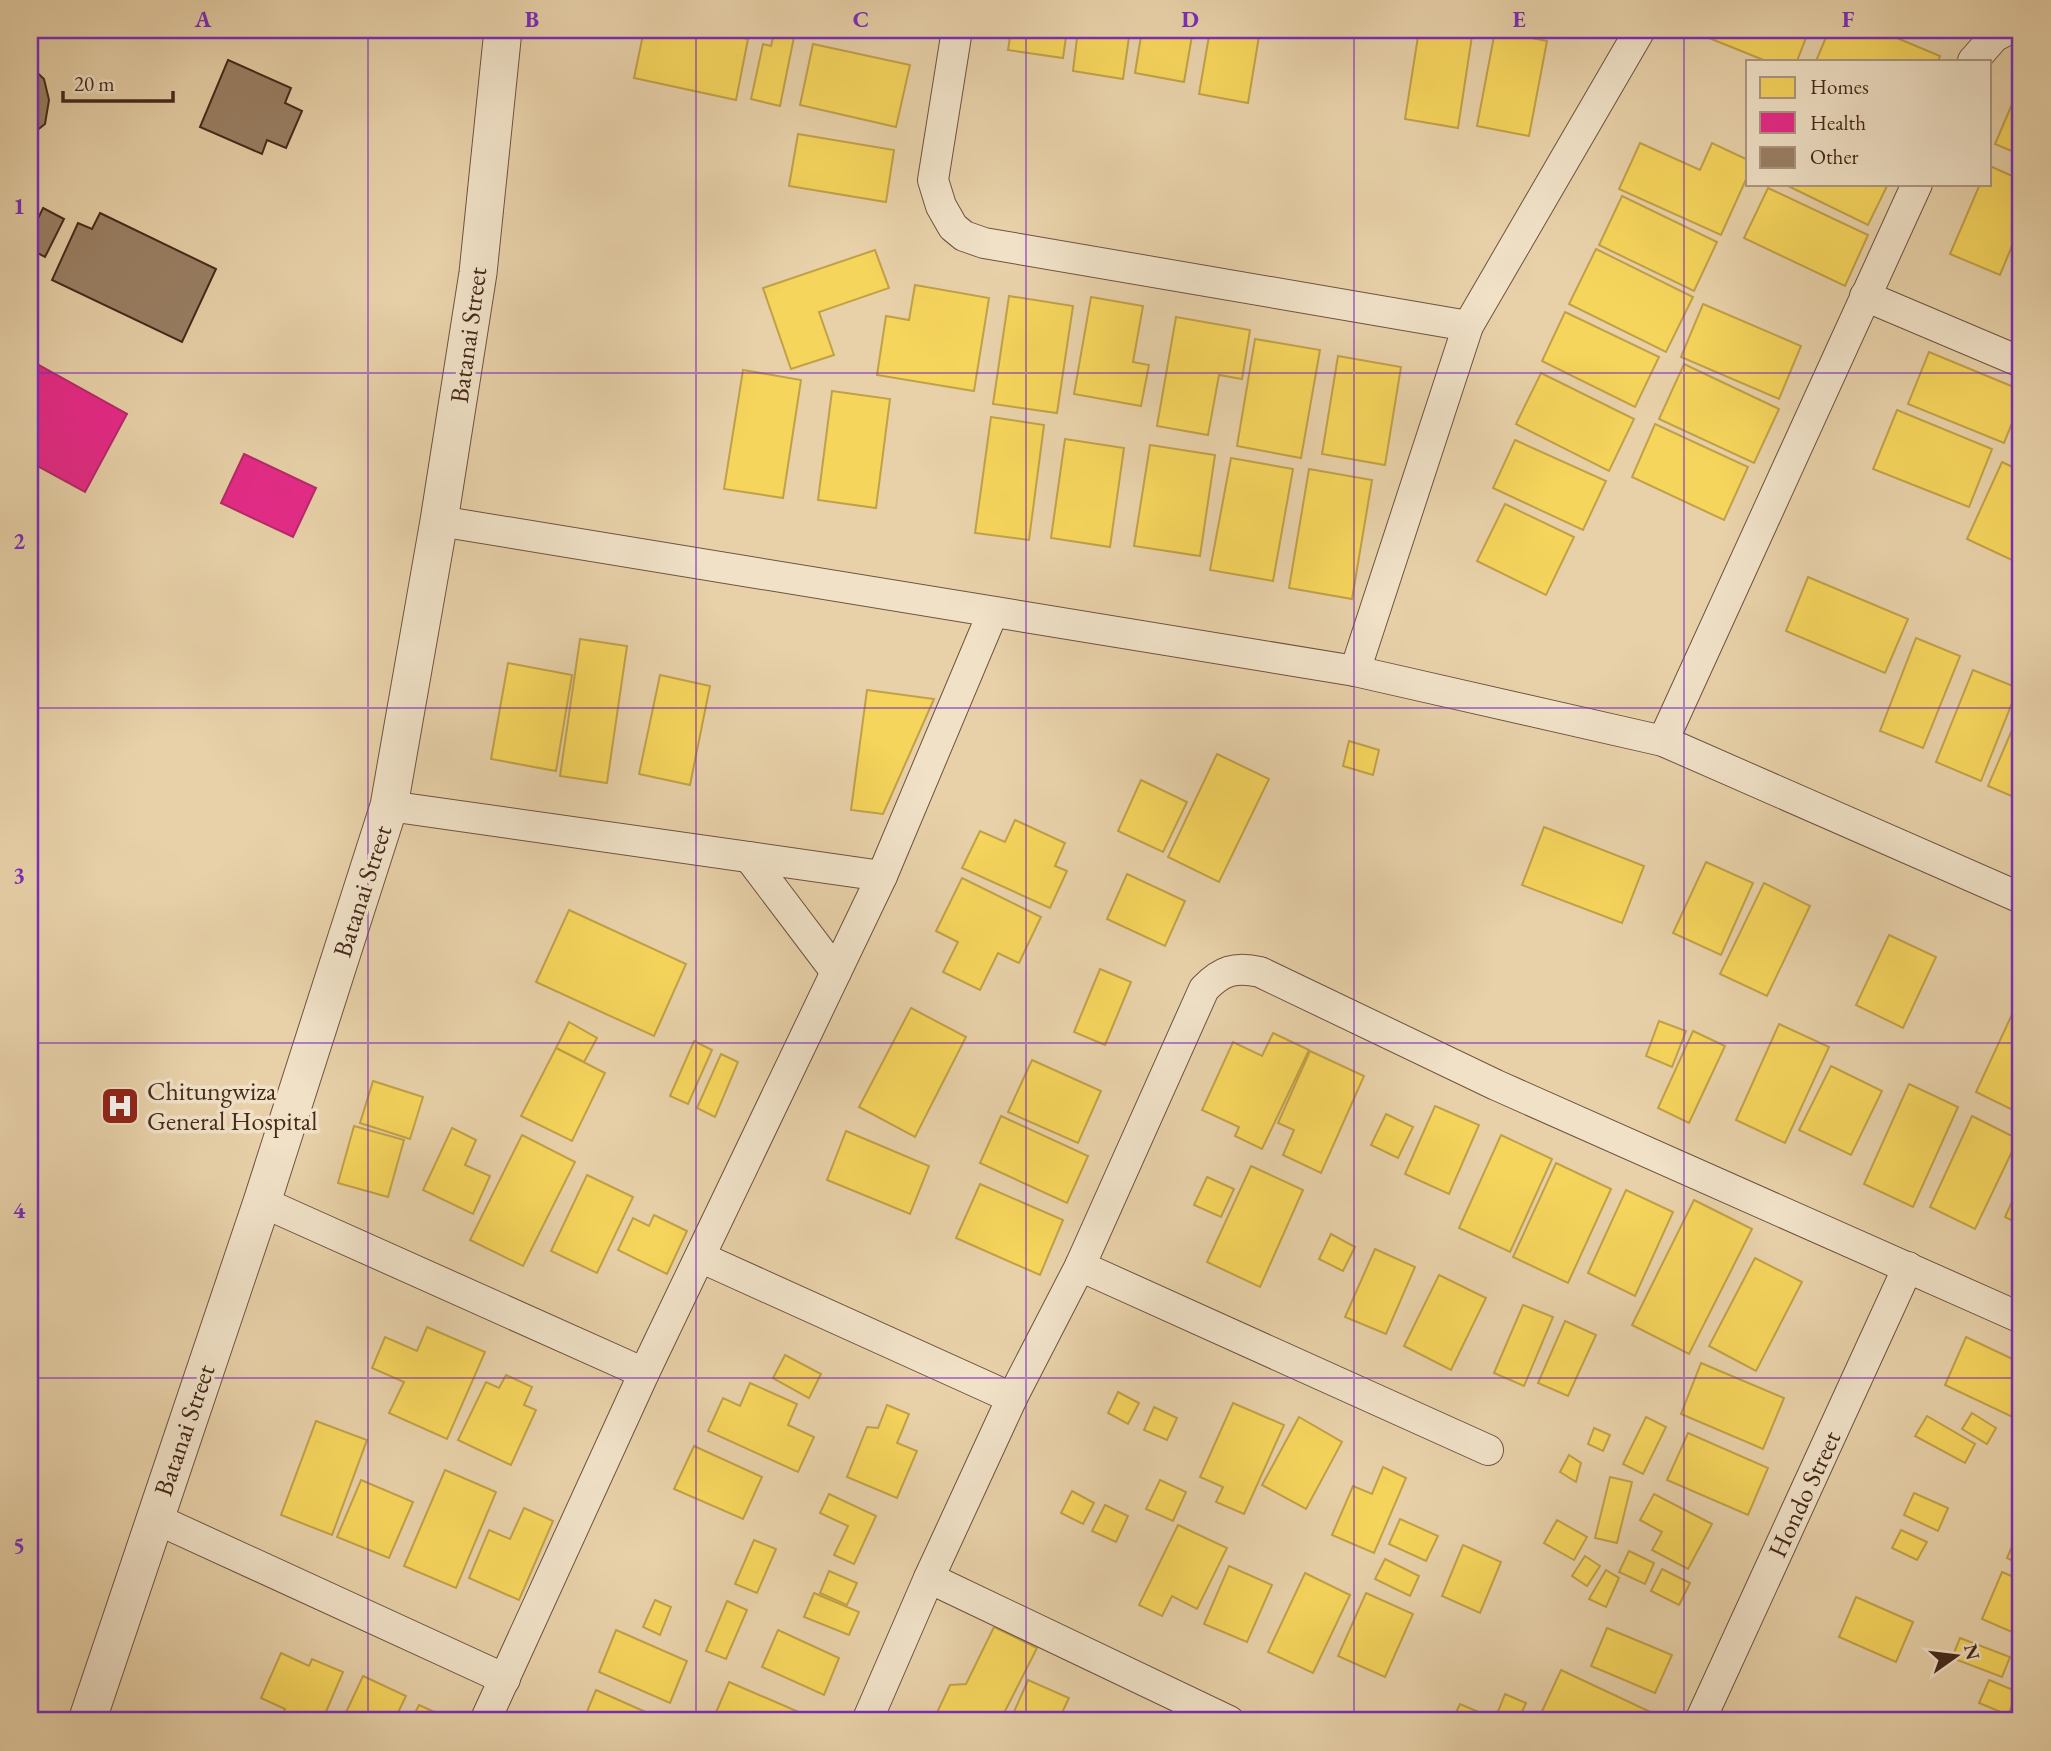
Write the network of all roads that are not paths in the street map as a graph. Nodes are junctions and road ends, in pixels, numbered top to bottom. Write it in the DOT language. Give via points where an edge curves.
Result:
graph roads {
  1 [pos="503,30"];
  2 [pos="957,30"];
  3 [pos="2007,30"];
  4 [pos="1634,31"];
  5 [pos="1974,60"];
  6 [pos="1916,186"];
  7 [pos="1865,296"];
  8 [pos="1468,326"];
  9 [pos="2021,362"];
  10 [pos="439,521"];
  11 [pos="993,612"];
  12 [pos="1355,671"];
  13 [pos="1663,741"];
  14 [pos="389,806"];
  15 [pos="749,857"];
  16 [pos="882,876"];
  17 [pos="2021,898"];
  18 [pos="836,972"];
  19 [pos="262,1202"];
  20 [pos="700,1258"];
  21 [pos="1080,1266"];
  22 [pos="1908,1267"];
  23 [pos="2021,1318"];
  24 [pos="644,1373"];
  25 [pos="1012,1398"];
  26 [pos="1488,1450"];
  27 [pos="154,1518"];
  28 [pos="929,1578"];
  29 [pos="505,1679"];
  30 [pos="87,1721"];
  31 [pos="485,1721"];
  32 [pos="867,1721"];
  33 [pos="1229,1721"];
  34 [pos="1700,1721"];
  1 -- 10 [label="street, Batanai Street" via="478,273"];
  2 -- 8 [label="street" via="933,180 941,206 964,236"];
  3 -- 5 [label="street" via="1994,37"];
  4 -- 8 [label="street"];
  6 -- 7 [label="street"];
  7 -- 9 [label="street"];
  7 -- 13 [label="street"];
  8 -- 12 [label="street"];
  10 -- 11 [label="street"];
  10 -- 14 [label="street, Batanai Street"];
  11 -- 12 [label="street"];
  11 -- 16 [label="street"];
  12 -- 13 [label="street"];
  13 -- 17 [label="street"];
  14 -- 15 [label="street"];
  14 -- 19 [label="street, Batanai Street"];
  15 -- 16 [label="street"];
  15 -- 18 [label="street"];
  16 -- 18 [label="street"];
  18 -- 20 [label="street"];
  19 -- 24 [label="street"];
  19 -- 27 [label="street, Batanai Street"];
  20 -- 24 [label="street"];
  20 -- 25 [label="street"];
  21 -- 22 [label="street" via="1204,989 1226,972 1249,970"];
  21 -- 25 [label="street"];
  21 -- 26 [label="street"];
  22 -- 23 [label="street"];
  22 -- 34 [label="street, Hondo Street"];
  24 -- 29 [label="street"];
  25 -- 28 [label="street"];
  27 -- 29 [label="street"];
  27 -- 30 [label="street, Batanai Street"];
  28 -- 32 [label="street"];
  28 -- 33 [label="street"];
  29 -- 31 [label="street"];
}
